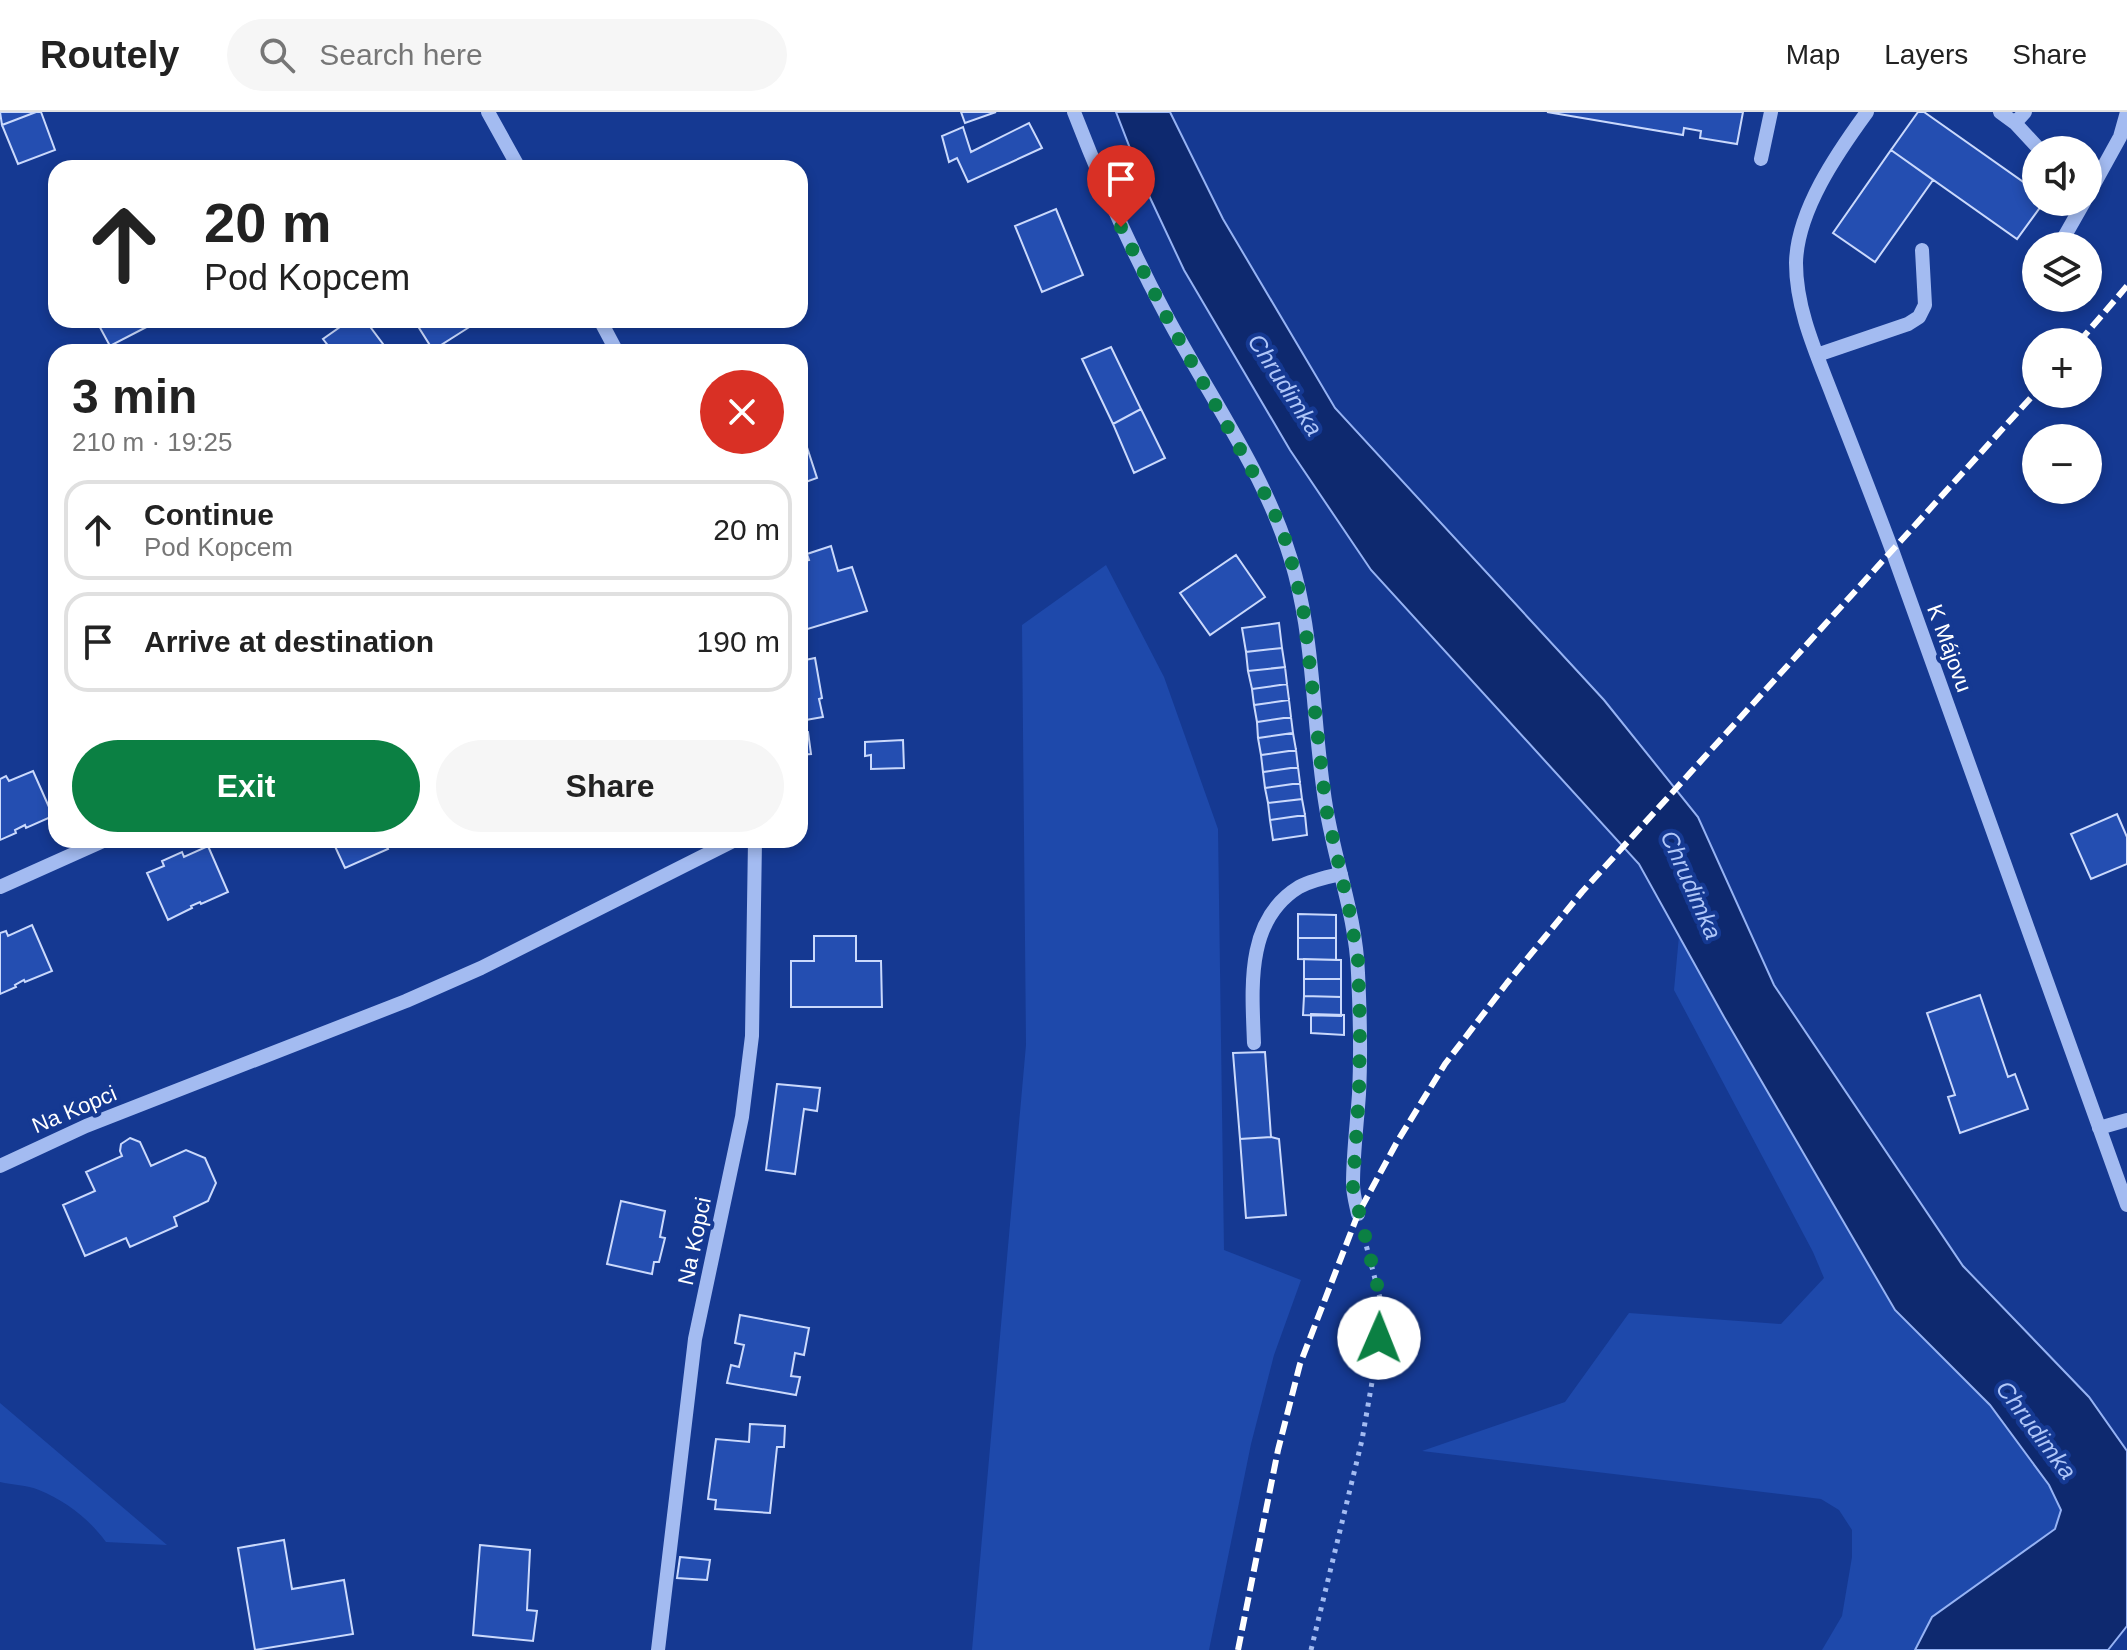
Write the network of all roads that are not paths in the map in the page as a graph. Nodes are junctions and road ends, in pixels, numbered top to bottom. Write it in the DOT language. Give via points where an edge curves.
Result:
graph roads {
  1 [pos="488,112"];
  2 [pos="1074,112"];
  3 [pos="1771,112"];
  4 [pos="1867,112"];
  5 [pos="2000,112"];
  6 [pos="2127,112"];
  7 [pos="2020,118"];
  8 [pos="2031,136"];
  9 [pos="1761,159"];
  10 [pos="515,160"];
  11 [pos="2102,170"];
  12 [pos="1922,250"];
  13 [pos="1817,355"];
  14 [pos="87,848"];
  15 [pos="719,848"];
  16 [pos="755,848"];
  17 [pos="1341,874"];
  18 [pos="0,887"];
  19 [pos="1254,1043"];
  20 [pos="2127,1120"];
  21 [pos="2099,1128"];
  22 [pos="0,1166"];
  23 [pos="2127,1205"];
  24 [pos="1358,1214"];
  25 [pos="658,1650"];
  1 -- 10 [label="street"];
  2 -- 17 [label="street" via="1121,227 1287,544 1303,607 1326,808"];
  3 -- 9 [label="street"];
  4 -- 13 [label="street, K Májovu" via="1824,180 1799,239 1798,289"];
  5 -- 7 [label="street"];
  6 -- 11 [label="street"];
  7 -- 8 [label="street"];
  12 -- 13 [label="street" via="1925,305 1919,317"];
  13 -- 21 [label="street, K Májovu"];
  14 -- 18 [label="street"];
  15 -- 22 [label="street, Na Kopci" via="481,968 86,1126"];
  16 -- 25 [label="street, Na Kopci" via="751,1049 742,1117 695,1339"];
  17 -- 19 [label="street" via="1301,886 1270,916 1253,968"];
  17 -- 24 [label="street" via="1358,960 1353,1187"];
  20 -- 21 [label="street"];
  21 -- 23 [label="street, K Májovu"];
}
